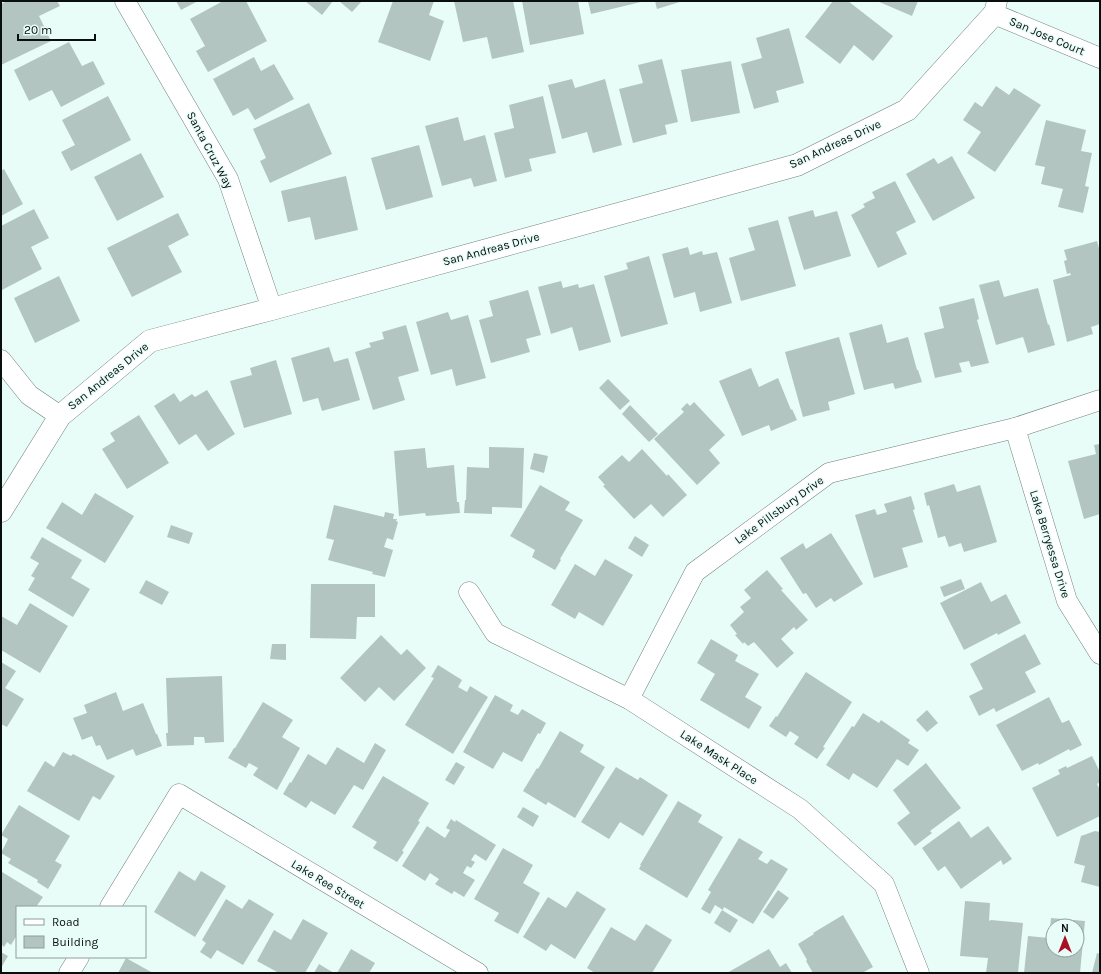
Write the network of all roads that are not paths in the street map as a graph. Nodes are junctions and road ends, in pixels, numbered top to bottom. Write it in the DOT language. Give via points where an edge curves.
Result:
graph roads {
  1 [pos="125,1"];
  2 [pos="996,8"];
  3 [pos="1100,58"];
  4 [pos="272,309"];
  5 [pos="1,360"];
  6 [pos="1100,400"];
  7 [pos="60,416"];
  8 [pos="1015,428"];
  9 [pos="1,511"];
  10 [pos="469,592"];
  11 [pos="1100,654"];
  12 [pos="629,699"];
  13 [pos="111,906"];
  14 [pos="78,958"];
  15 [pos="69,973"];
  16 [pos="478,973"];
  17 [pos="919,973"];
  1 -- 4 [label="street, Santa Cruz Way" via="228,179"];
  2 -- 3 [label="street, San Jose Court"];
  2 -- 4 [label="street, San Andreas Drive" via="907,110 797,164"];
  4 -- 7 [label="street, San Andreas Drive" via="150,341"];
  5 -- 7 [label="street" via="29,395"];
  6 -- 8 [label="street, Lake Pillsbury Drive"];
  7 -- 9 [label="street, San Andreas Drive"];
  8 -- 11 [label="street, Lake Berryessa Drive" via="1067,601"];
  8 -- 12 [label="street, Lake Pillsbury Drive" via="829,474 695,572"];
  10 -- 12 [label="street, Lake Mask Place" via="495,633"];
  12 -- 17 [label="street, Lake Mask Place" via="800,809 884,884"];
  13 -- 16 [label="street, Lake Ree Street" via="179,794"];
  14 -- 15 [label="street"];
}
